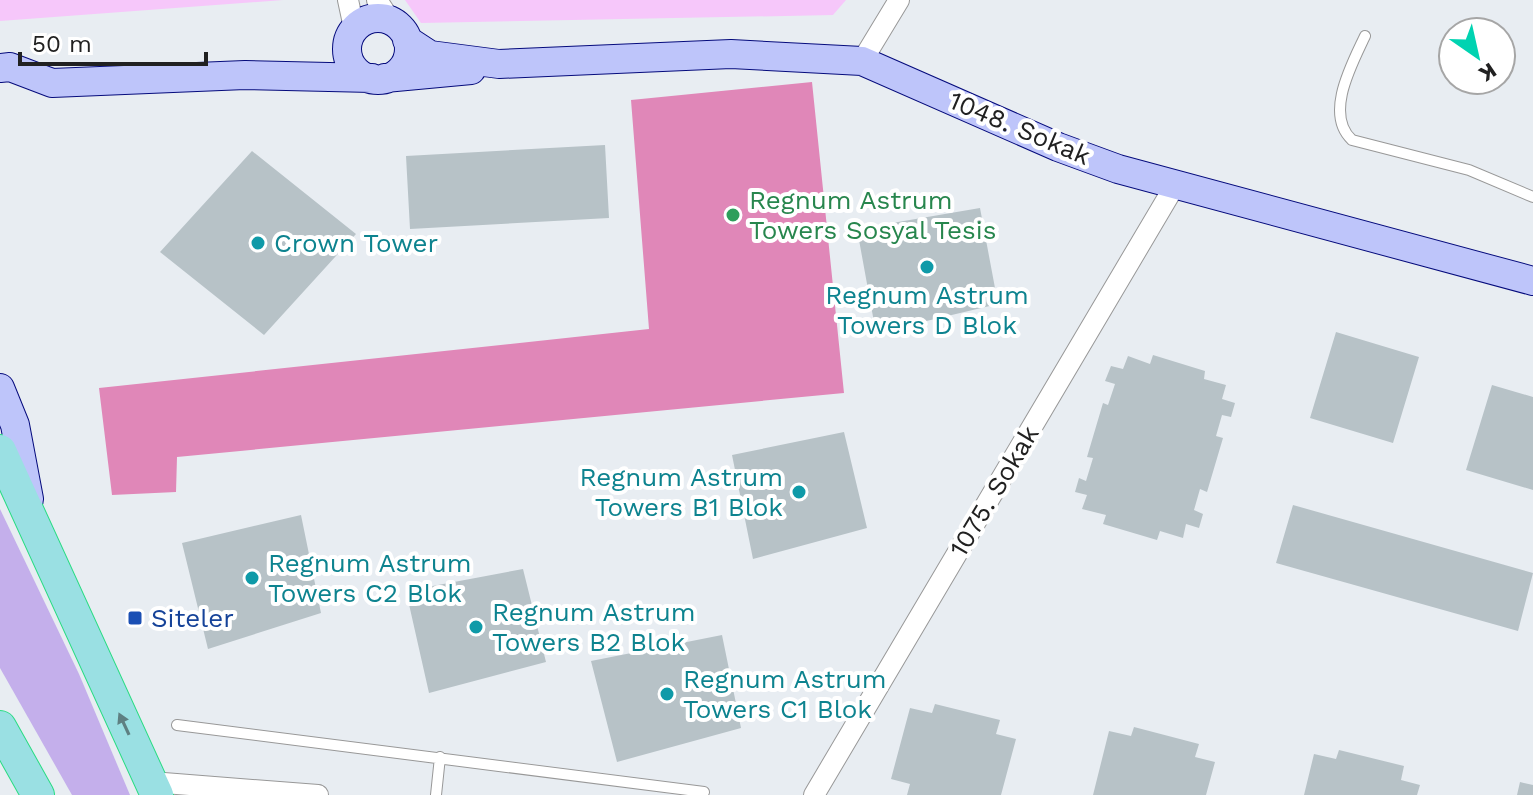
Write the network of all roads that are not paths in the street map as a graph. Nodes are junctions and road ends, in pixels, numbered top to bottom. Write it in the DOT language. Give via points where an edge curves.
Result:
graph roads {
  1 [pos="348,0"];
  2 [pos="899,0"];
  3 [pos="391,20"];
  4 [pos="351,35"];
  5 [pos="1365,36"];
  6 [pos="862,61"];
  7 [pos="499,64"];
  8 [pos="14,72"];
  9 [pos="245,75"];
  10 [pos="378,78"];
  11 [pos="0,87"];
  12 [pos="1174,187"];
  13 [pos="1533,197"];
  14 [pos="1533,281"];
  15 [pos="0,388"];
  16 [pos="0,451"];
  17 [pos="30,511"];
  18 [pos="177,725"];
  19 [pos="0,727"];
  20 [pos="440,757"];
  21 [pos="154,789"];
  22 [pos="704,792"];
  23 [pos="38,795"];
  24 [pos="318,795"];
  25 [pos="436,795"];
  26 [pos="814,795"];
  1 -- 4 [label="street"];
  2 -- 6 [label="street"];
  3 -- 4 [label="main road" via="377,18"];
  3 -- 7 [label="main road" via="430,55"];
  3 -- 10 [label="main road" via="408,54 403,67"];
  4 -- 9 [label="main road" via="330,55"];
  4 -- 10 [label="main road" via="347,55 353,68"];
  5 -- 13 [label="lane" via="1344,84 1341,109 1352,140 1469,170"];
  6 -- 7 [label="main road, 1048. Sokak" via="731,54"];
  6 -- 12 [label="main road, 1048. Sokak" via="1058,147"];
  7 -- 10 [label="main road" via="446,75"];
  8 -- 9 [label="main road" via="52,83"];
  8 -- 11 [label="main road" via="11,86"];
  9 -- 10 [label="main road"];
  12 -- 14 [label="main road, 1048. Sokak"];
  12 -- 26 [label="street, 1075. Sokak"];
  15 -- 17 [label="main road" via="15,425"];
  16 -- 17 [label="highway"];
  21 -- 17 [label="highway, one-way"];
  18 -- 20 [label="lane"];
  19 -- 23 [label="highway"];
  20 -- 22 [label="lane"];
  20 -- 25 [label="lane"];
  21 -- 24 [label="street"];
}
